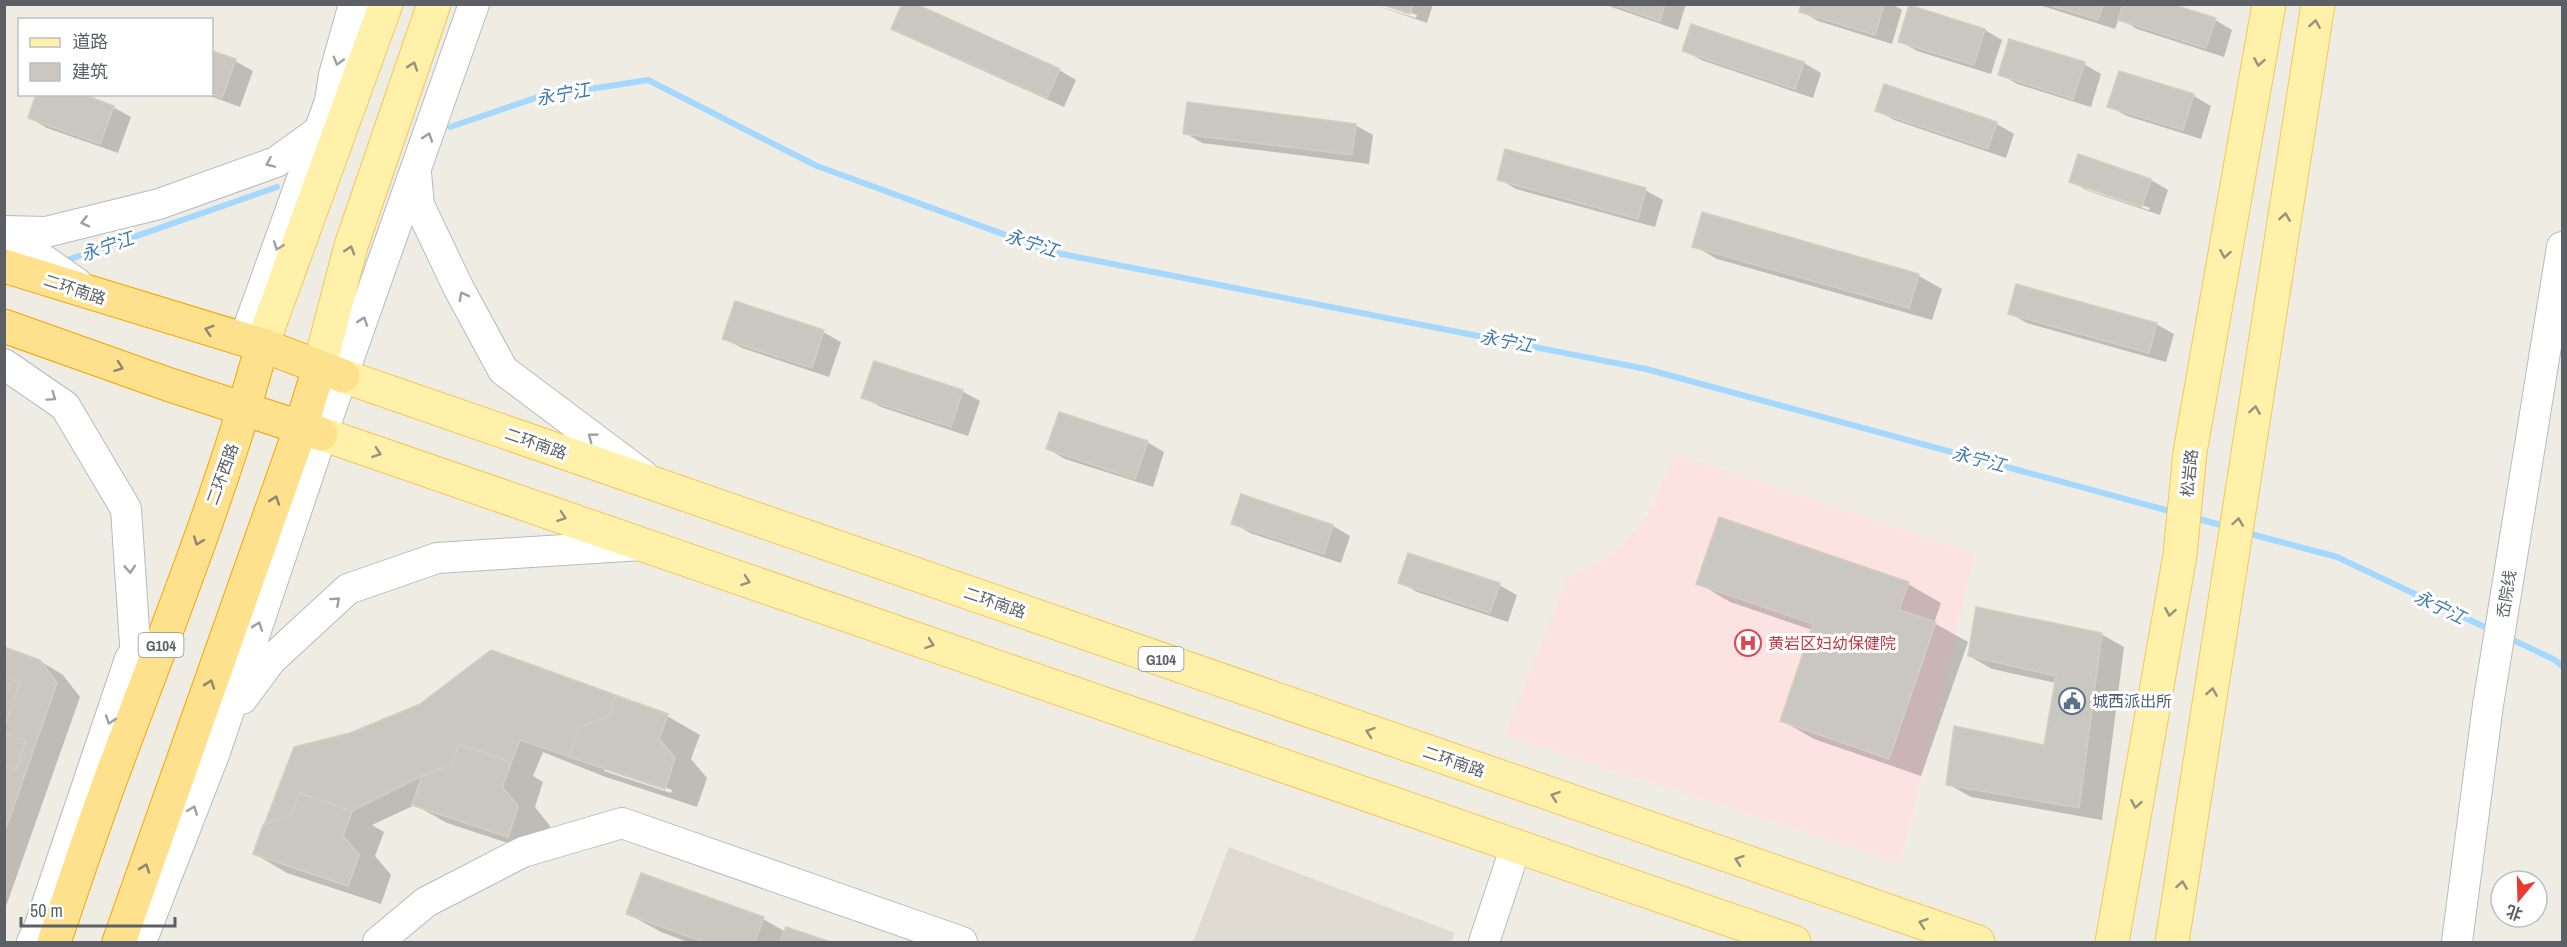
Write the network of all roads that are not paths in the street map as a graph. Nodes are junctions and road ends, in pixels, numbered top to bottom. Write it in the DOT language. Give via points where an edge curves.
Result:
graph roads {
  1 [pos="354,4"];
  2 [pos="386,4"];
  3 [pos="434,4"];
  4 [pos="474,4"];
  5 [pos="2269,4"];
  6 [pos="2318,4"];
  7 [pos="319,131"];
  8 [pos="416,171"];
  9 [pos="4,231"];
  10 [pos="2562,247"];
  11 [pos="33,269"];
  12 [pos="4,326"];
  13 [pos="253,343"];
  14 [pos="70,349"];
  15 [pos="4,353"];
  16 [pos="4,364"];
  17 [pos="331,372"];
  18 [pos="244,410"];
  19 [pos="311,431"];
  20 [pos="655,484"];
  21 [pos="642,545"];
  22 [pos="135,645"];
  23 [pos="139,705"];
  24 [pos="226,721"];
  25 [pos="1516,846"];
  26 [pos="137,938"];
  27 [pos="32,942"];
  28 [pos="54,942"];
  29 [pos="378,942"];
  30 [pos="962,942"];
  31 [pos="1484,942"];
  32 [pos="1794,942"];
  33 [pos="1978,942"];
  34 [pos="2112,942"];
  35 [pos="2172,942"];
  36 [pos="2457,942"];
  1 -- 7 [label="street, one-way"];
  2 -- 13 [label="main road, 二环西路"];
  17 -- 3 [label="main road, one-way" via="351,246"];
  8 -- 4 [label="street, one-way"];
  5 -- 34 [label="main road, 松岩路, one-way" via="2190,452 2180,555"];
  35 -- 6 [label="main road, one-way"];
  7 -- 9 [label="street, one-way" via="276,162 159,204 46,232"];
  7 -- 13 [label="street, one-way"];
  17 -- 8 [label="street, one-way"];
  20 -- 8 [label="street, one-way" via="503,370 419,205"];
  9 -- 11 [label="street"];
  10 -- 36 [label="street, 岙院线" via="2499,634"];
  13 -- 11 [label="highway, 二环南路 / G104, one-way" via="92,295"];
  12 -- 14 [label="highway"];
  13 -- 17 [label="highway, 二环南路 / G104"];
  13 -- 18 [label="highway, 二环西路 / G104"];
  14 -- 15 [label="street"];
  14 -- 18 [label="highway, one-way"];
  16 -- 22 [label="street, one-way" via="64,406 126,510"];
  17 -- 19 [label="highway"];
  17 -- 20 [label="main road, 二环南路 / G104"];
  18 -- 19 [label="highway"];
  18 -- 23 [label="highway, 二环西路 / G104, one-way"];
  19 -- 21 [label="main road, one-way"];
  24 -- 19 [label="street, one-way"];
  26 -- 19 [label="highway, one-way"];
  33 -- 20 [label="main road, 二环南路 / G104, one-way"];
  24 -- 21 [label="street, one-way" via="271,660 348,590 437,558"];
  21 -- 25 [label="main road, one-way"];
  22 -- 23 [label="street"];
  22 -- 27 [label="street, one-way"];
  23 -- 28 [label="highway, 二环西路 / G104"];
  26 -- 24 [label="street, one-way"];
  25 -- 31 [label="street"];
  25 -- 32 [label="main road"];
  29 -- 30 [label="street" via="426,902 523,852 622,823"];
}
